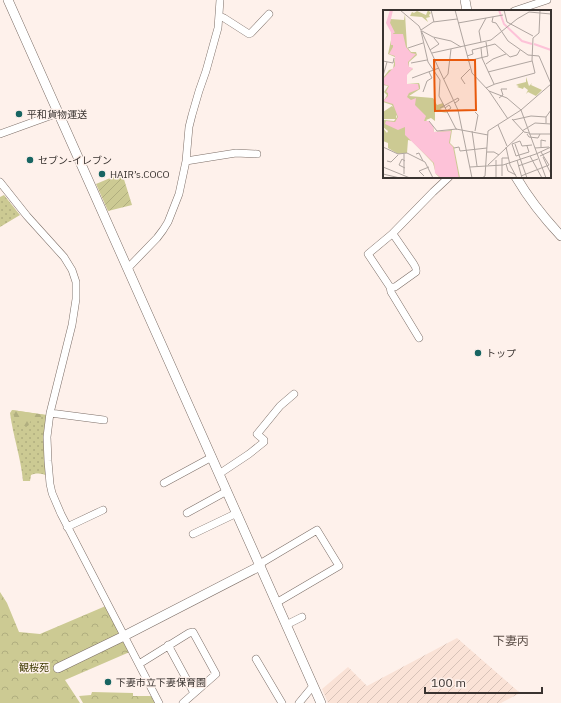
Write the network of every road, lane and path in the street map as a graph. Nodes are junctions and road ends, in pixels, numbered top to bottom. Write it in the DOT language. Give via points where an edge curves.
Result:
graph roads {
  1 [pos="8,0"];
  2 [pos="220,0"];
  3 [pos="465,0"];
  4 [pos="547,0"];
  5 [pos="468,10"];
  6 [pos="517,10"];
  7 [pos="269,14"];
  8 [pos="218,16"];
  9 [pos="58,113"];
  10 [pos="0,134"];
  11 [pos="257,154"];
  12 [pos="186,161"];
  13 [pos="448,178"];
  14 [pos="517,178"];
  15 [pos="0,182"];
  16 [pos="393,234"];
  17 [pos="561,236"];
  18 [pos="128,268"];
  19 [pos="390,287"];
  20 [pos="419,338"];
  21 [pos="294,394"];
  22 [pos="50,413"];
  23 [pos="104,420"];
  24 [pos="212,457"];
  25 [pos="219,474"];
  26 [pos="164,483"];
  27 [pos="227,491"];
  28 [pos="103,510"];
  29 [pos="187,513"];
  30 [pos="236,513"];
  31 [pos="67,527"];
  32 [pos="193,534"];
  33 [pos="260,566"];
  34 [pos="276,603"];
  35 [pos="302,617"];
  36 [pos="286,625"];
  37 [pos="124,636"];
  38 [pos="168,645"];
  39 [pos="256,659"];
  40 [pos="139,664"];
  41 [pos="58,668"];
  42 [pos="313,686"];
  43 [pos="194,693"];
  44 [pos="159,703"];
  45 [pos="183,703"];
  46 [pos="282,703"];
  47 [pos="299,703"];
  48 [pos="321,703"];
  1 -- 9 [label="street"];
  2 -- 8 [label="street"];
  3 -- 5 [label="street"];
  4 -- 6 [label="street"];
  7 -- 8 [label="street" via="249,34"];
  8 -- 12 [label="street" via="218,28 189,127"];
  9 -- 10 [label="street"];
  9 -- 18 [label="street"];
  11 -- 12 [label="street" via="236,154"];
  12 -- 18 [label="street" via="179,194 168,222 157,238"];
  13 -- 16 [label="street"];
  14 -- 17 [label="street" via="545,219"];
  15 -- 22 [label="street" via="70,265 77,286 75,314"];
  16 -- 19 [label="street" via="368,254"];
  16 -- 19 [label="street" via="414,262 416,272 396,287"];
  18 -- 24 [label="street"];
  19 -- 20 [label="street"];
  21 -- 25 [label="street" via="280,406 258,433 264,442"];
  22 -- 23 [label="street"];
  22 -- 31 [label="street" via="47,437 50,484"];
  24 -- 25 [label="street"];
  24 -- 26 [label="street"];
  25 -- 27 [label="street"];
  27 -- 29 [label="street"];
  27 -- 30 [label="street"];
  28 -- 31 [label="street"];
  30 -- 32 [label="street"];
  30 -- 33 [label="street"];
  31 -- 37 [label="street"];
  33 -- 34 [label="street"];
  33 -- 34 [label="street" via="317,530 339,566"];
  33 -- 37 [label="street"];
  34 -- 36 [label="street"];
  35 -- 36 [label="street"];
  36 -- 42 [label="street"];
  37 -- 40 [label="street"];
  37 -- 41 [label="street"];
  38 -- 40 [label="street"];
  38 -- 43 [label="street"];
  38 -- 43 [label="street" via="193,632 216,674"];
  39 -- 46 [label="street"];
  40 -- 44 [label="street"];
  42 -- 47 [label="street"];
  42 -- 48 [label="street"];
  43 -- 45 [label="street"];
}
